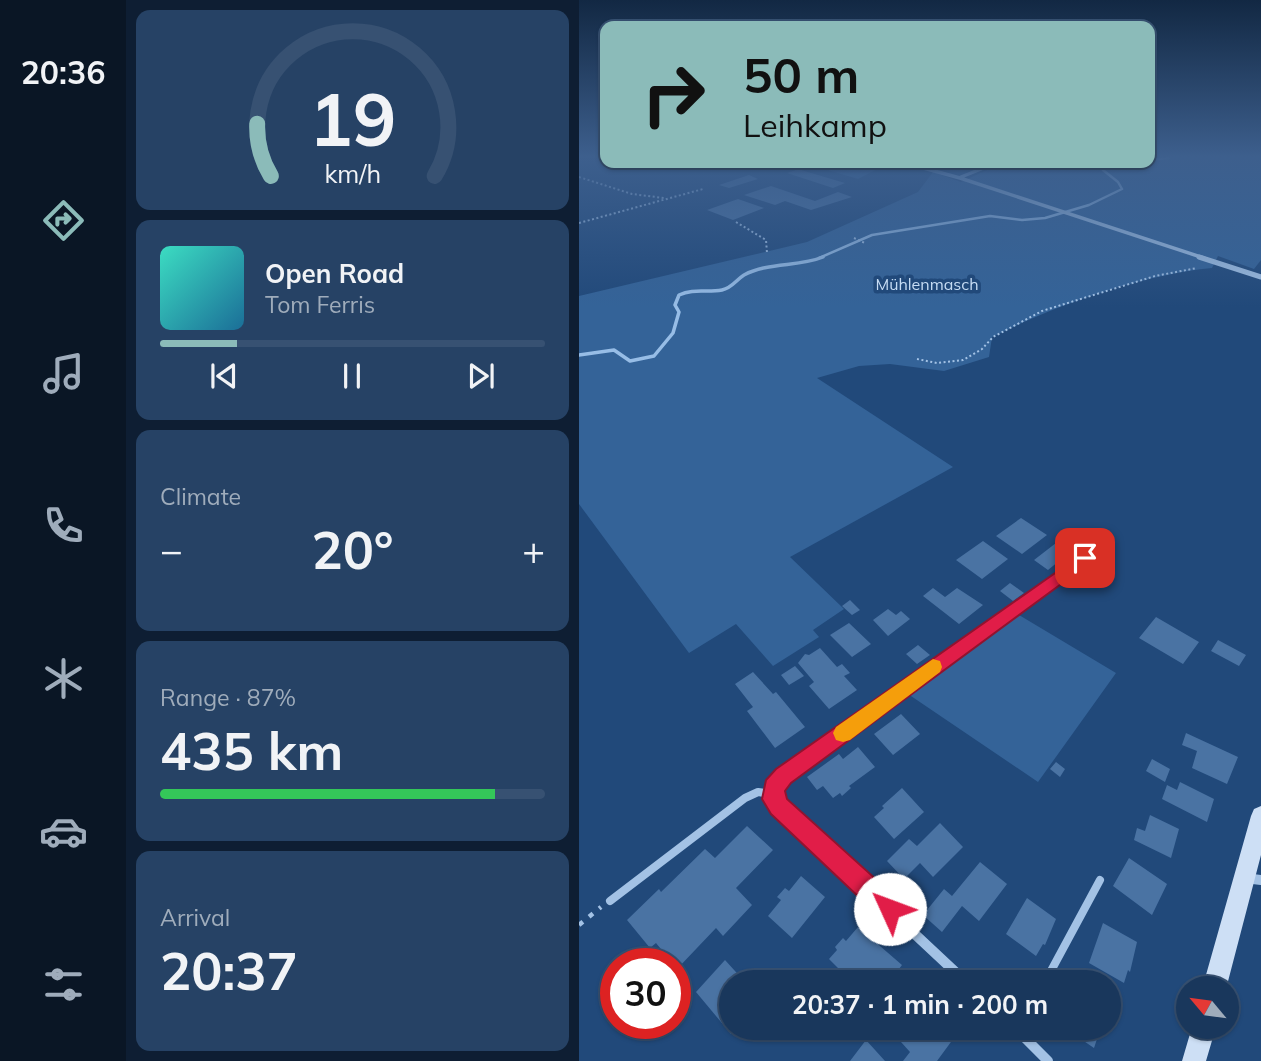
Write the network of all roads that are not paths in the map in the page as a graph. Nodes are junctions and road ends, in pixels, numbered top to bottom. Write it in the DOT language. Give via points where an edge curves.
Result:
graph roads {
  1 [pos="1050,208"];
  2 [pos="1261,277"];
  3 [pos="1085,558"];
  4 [pos="772,794"];
  5 [pos="1261,816"];
  6 [pos="1253,879"];
  7 [pos="1100,880"];
  8 [pos="610,901"];
  9 [pos="953,970"];
  10 [pos="1051,970"];
  11 [pos="1219,976"];
  12 [pos="1029,1040"];
  13 [pos="1200,1040"];
  14 [pos="1049,1061"];
  15 [pos="1194,1061"];
  1 -- 2 [label="street"];
  3 -- 4 [label="street" via="783,776"];
  4 -- 8 [label="lane" via="758,792 745,798"];
  4 -- 9 [label="street" via="779,807"];
  5 -- 6 [label="main road"];
  6 -- 11 [label="main road"];
  7 -- 10 [label="lane"];
  12 -- 14 [label="street"];
  13 -- 15 [label="main road"];
}
